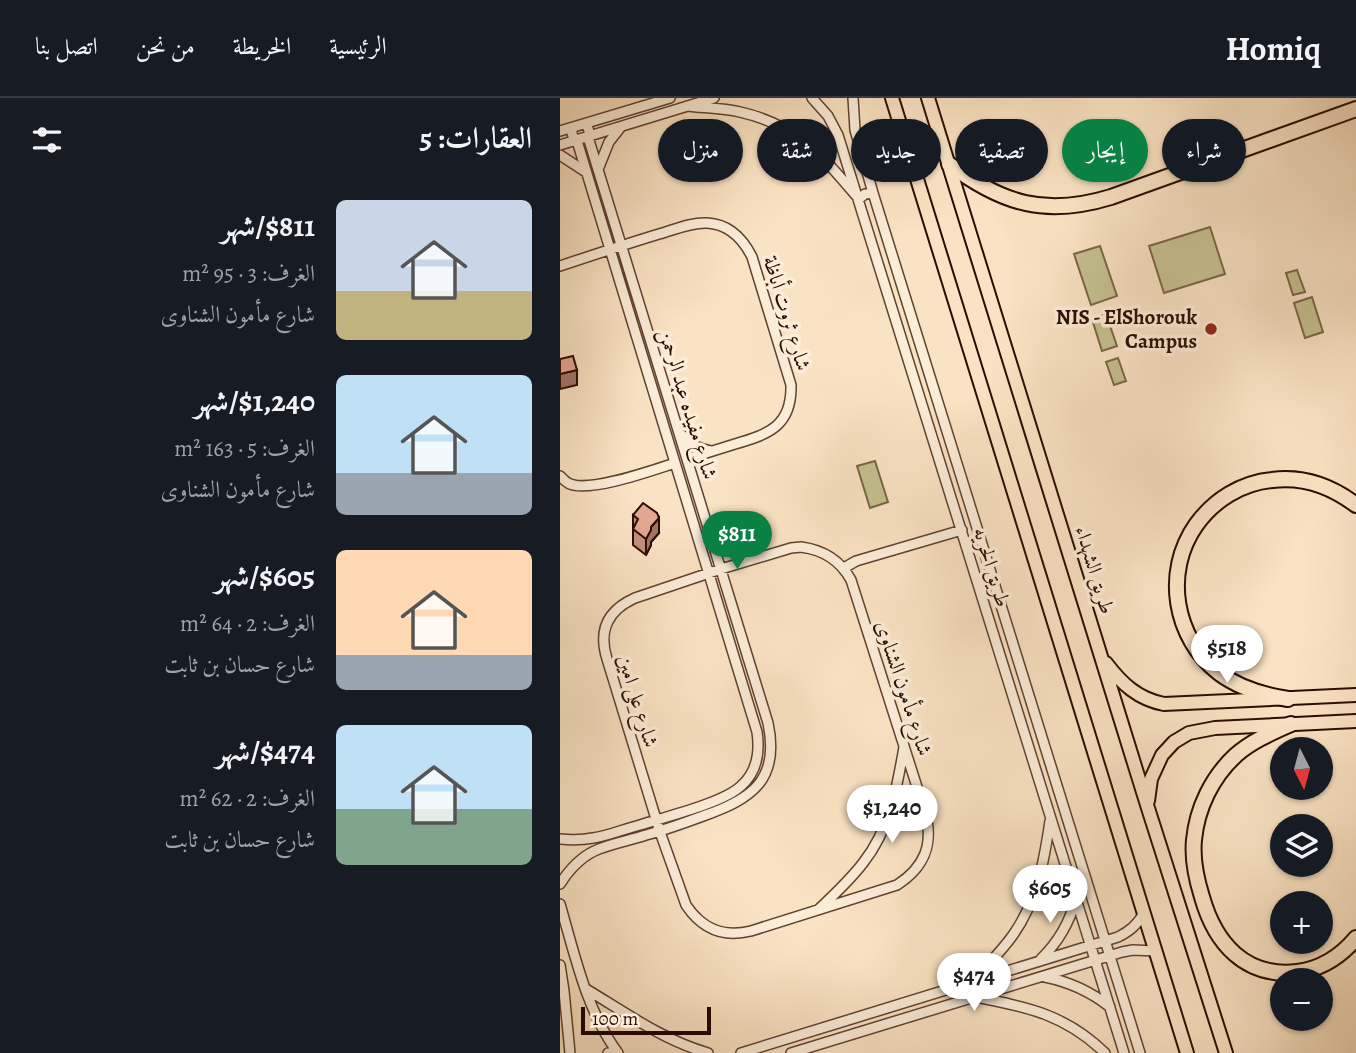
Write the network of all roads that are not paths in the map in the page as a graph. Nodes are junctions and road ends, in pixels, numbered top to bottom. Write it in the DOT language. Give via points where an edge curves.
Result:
graph roads {
  1 [pos="670,98"];
  2 [pos="714,98"];
  3 [pos="812,98"];
  4 [pos="853,98"];
  5 [pos="892,98"];
  6 [pos="928,98"];
  7 [pos="687,106"];
  8 [pos="1356,109"];
  9 [pos="854,119"];
  10 [pos="585,124"];
  11 [pos="621,127"];
  12 [pos="573,128"];
  13 [pos="560,131"];
  14 [pos="851,133"];
  15 [pos="838,135"];
  16 [pos="588,137"];
  17 [pos="577,140"];
  18 [pos="560,145"];
  19 [pos="560,155"];
  20 [pos="948,164"];
  21 [pos="598,169"];
  22 [pos="586,172"];
  23 [pos="870,182"];
  24 [pos="873,193"];
  25 [pos="859,199"];
  26 [pos="622,246"];
  27 [pos="610,249"];
  28 [pos="560,266"];
  29 [pos="678,428"];
  30 [pos="713,451"];
  31 [pos="687,459"];
  32 [pos="675,463"];
  33 [pos="560,476"];
  34 [pos="1356,505"];
  35 [pos="962,530"];
  36 [pos="844,568"];
  37 [pos="720,569"];
  38 [pos="709,573"];
  39 [pos="1102,658"];
  40 [pos="1356,695"];
  41 [pos="1288,699"];
  42 [pos="1356,721"];
  43 [pos="1291,724"];
  44 [pos="904,746"];
  45 [pos="1147,805"];
  46 [pos="1051,816"];
  47 [pos="656,820"];
  48 [pos="660,831"];
  49 [pos="560,839"];
  50 [pos="560,884"];
  51 [pos="1076,898"];
  52 [pos="560,904"];
  53 [pos="817,911"];
  54 [pos="1144,913"];
  55 [pos="1356,938"];
  56 [pos="1106,941"];
  57 [pos="1091,946"];
  58 [pos="1156,951"];
  59 [pos="1111,956"];
  60 [pos="1096,960"];
  61 [pos="1039,962"];
  62 [pos="560,965"];
  63 [pos="1043,976"];
  64 [pos="972,982"];
  65 [pos="586,989"];
  66 [pos="974,997"];
  67 [pos="1110,1007"];
  68 [pos="570,1053"];
  69 [pos="618,1053"];
  70 [pos="708,1053"];
  71 [pos="741,1053"];
  72 [pos="790,1053"];
  73 [pos="1105,1053"];
  74 [pos="1124,1053"];
  75 [pos="1140,1053"];
  76 [pos="1187,1053"];
  77 [pos="1226,1053"];
  1 -- 10 [label="street"];
  2 -- 7 [label="street"];
  3 -- 15 [label="street, طريق الحريه"];
  4 -- 9 [label="street, طريق الحريه"];
  5 -- 54 [label="main road"];
  6 -- 20 [label="main road, طريق الشهداء"];
  7 -- 11 [label="street"];
  7 -- 25 [label="street" via="738,111 784,128 824,158"];
  8 -- 20 [label="highway" via="1079,205 1033,205 1003,197"];
  10 -- 12 [label="street"];
  10 -- 16 [label="street"];
  11 -- 16 [label="street"];
  11 -- 21 [label="street"];
  12 -- 13 [label="street"];
  12 -- 17 [label="street"];
  14 -- 15 [label="street"];
  15 -- 25 [label="street, طريق الحريه"];
  16 -- 17 [label="street"];
  16 -- 21 [label="street, شارع مفيده عبد الرحمن"];
  17 -- 18 [label="street"];
  17 -- 22 [label="street, شارع مفيده عبد الرحمن"];
  19 -- 22 [label="street"];
  20 -- 39 [label="main road, طريق الشهداء"];
  21 -- 26 [label="street, شارع مفيده عبد الرحمن"];
  22 -- 27 [label="street, شارع مفيده عبد الرحمن"];
  23 -- 24 [label="street, طريق الحريه"];
  24 -- 25 [label="street"];
  24 -- 56 [label="street, طريق الحريه"];
  25 -- 35 [label="street, طريق الحريه"];
  26 -- 27 [label="street, شارع ثروت أباظة"];
  26 -- 29 [label="street, شارع مفيده عبد الرحمن"];
  26 -- 30 [label="street, شارع ثروت أباظة" via="707,223 735,233 752,257 791,398 788,411 771,431"];
  27 -- 28 [label="street, شارع ثروت أباظة"];
  27 -- 32 [label="street, شارع مفيده عبد الرحمن"];
  29 -- 30 [label="street" via="692,445"];
  29 -- 31 [label="street, شارع مفيده عبد الرحمن"];
  30 -- 31 [label="street, شارع ثروت أباظة"];
  31 -- 32 [label="street" via="679,454"];
  31 -- 32 [label="street" via="683,469"];
  31 -- 37 [label="street, شارع مفيده عبد الرحمن"];
  32 -- 33 [label="street" via="588,486 570,485"];
  32 -- 38 [label="street, شارع مفيده عبد الرحمن"];
  34 -- 41 [label="highway" via="1315,483 1264,481 1217,502 1184,545 1178,569 1179,607 1200,654 1239,685"];
  35 -- 36 [label="street"];
  35 -- 46 [label="street, طريق الحريه"];
  36 -- 37 [label="street" via="822,551 802,547"];
  36 -- 44 [label="street, شارع مأمون الشناوى"];
  37 -- 38 [label="street, شارع على امين"];
  37 -- 48 [label="street, شارع مفيده عبد الرحمن" via="768,723 770,757 760,781 743,799"];
  38 -- 47 [label="street, شارع مفيده عبد الرحمن" via="757,732 757,760 752,774 731,794"];
  38 -- 47 [label="street, شارع على امين" via="625,603 605,627 604,648"];
  39 -- 41 [label="main road" via="1132,691 1156,703"];
  39 -- 45 [label="main road, طريق الشهداء"];
  40 -- 41 [label="main road"];
  42 -- 43 [label="main road"];
  43 -- 45 [label="main road" via="1206,728 1181,737 1158,763"];
  43 -- 55 [label="highway" via="1255,741 1216,778 1196,826 1196,879 1215,932 1241,960 1264,970 1313,969 1335,958"];
  44 -- 53 [label="street" via="894,800 877,843"];
  44 -- 53 [label="street, شارع مأمون الشناوى" via="928,824 923,860 897,885"];
  45 -- 77 [label="main road, طريق الشهداء"];
  46 -- 51 [label="street, طريق الحريه"];
  46 -- 64 [label="street" via="1033,898 1013,935"];
  47 -- 48 [label="street, شارع على امين"];
  47 -- 49 [label="street, شارع مفيده عبد الرحمن" via="596,838"];
  48 -- 50 [label="street, شارع مفيده عبد الرحمن" via="598,849 573,867"];
  48 -- 53 [label="street, شارع مأمون الشناوى" via="686,905 702,925 738,934"];
  51 -- 57 [label="street, طريق الحريه"];
  51 -- 61 [label="street" via="1063,933"];
  52 -- 65 [label="street"];
  54 -- 56 [label="street" via="1128,932"];
  54 -- 58 [label="main road"];
  56 -- 57 [label="street"];
  56 -- 59 [label="street, طريق الحريه"];
  57 -- 60 [label="street, طريق الحريه"];
  57 -- 61 [label="street"];
  58 -- 59 [label="street" via="1133,950"];
  58 -- 76 [label="main road"];
  59 -- 60 [label="street"];
  59 -- 75 [label="street, طريق الحريه"];
  60 -- 63 [label="street"];
  60 -- 67 [label="street, طريق الحريه"];
  61 -- 64 [label="street"];
  62 -- 68 [label="street"];
  63 -- 66 [label="street"];
  63 -- 67 [label="street" via="1079,987"];
  64 -- 71 [label="street"];
  65 -- 69 [label="street" via="596,1017"];
  65 -- 70 [label="street" via="667,1038"];
  66 -- 72 [label="street"];
  66 -- 73 [label="street" via="1053,1017"];
  67 -- 74 [label="street, طريق الحريه"];
}
